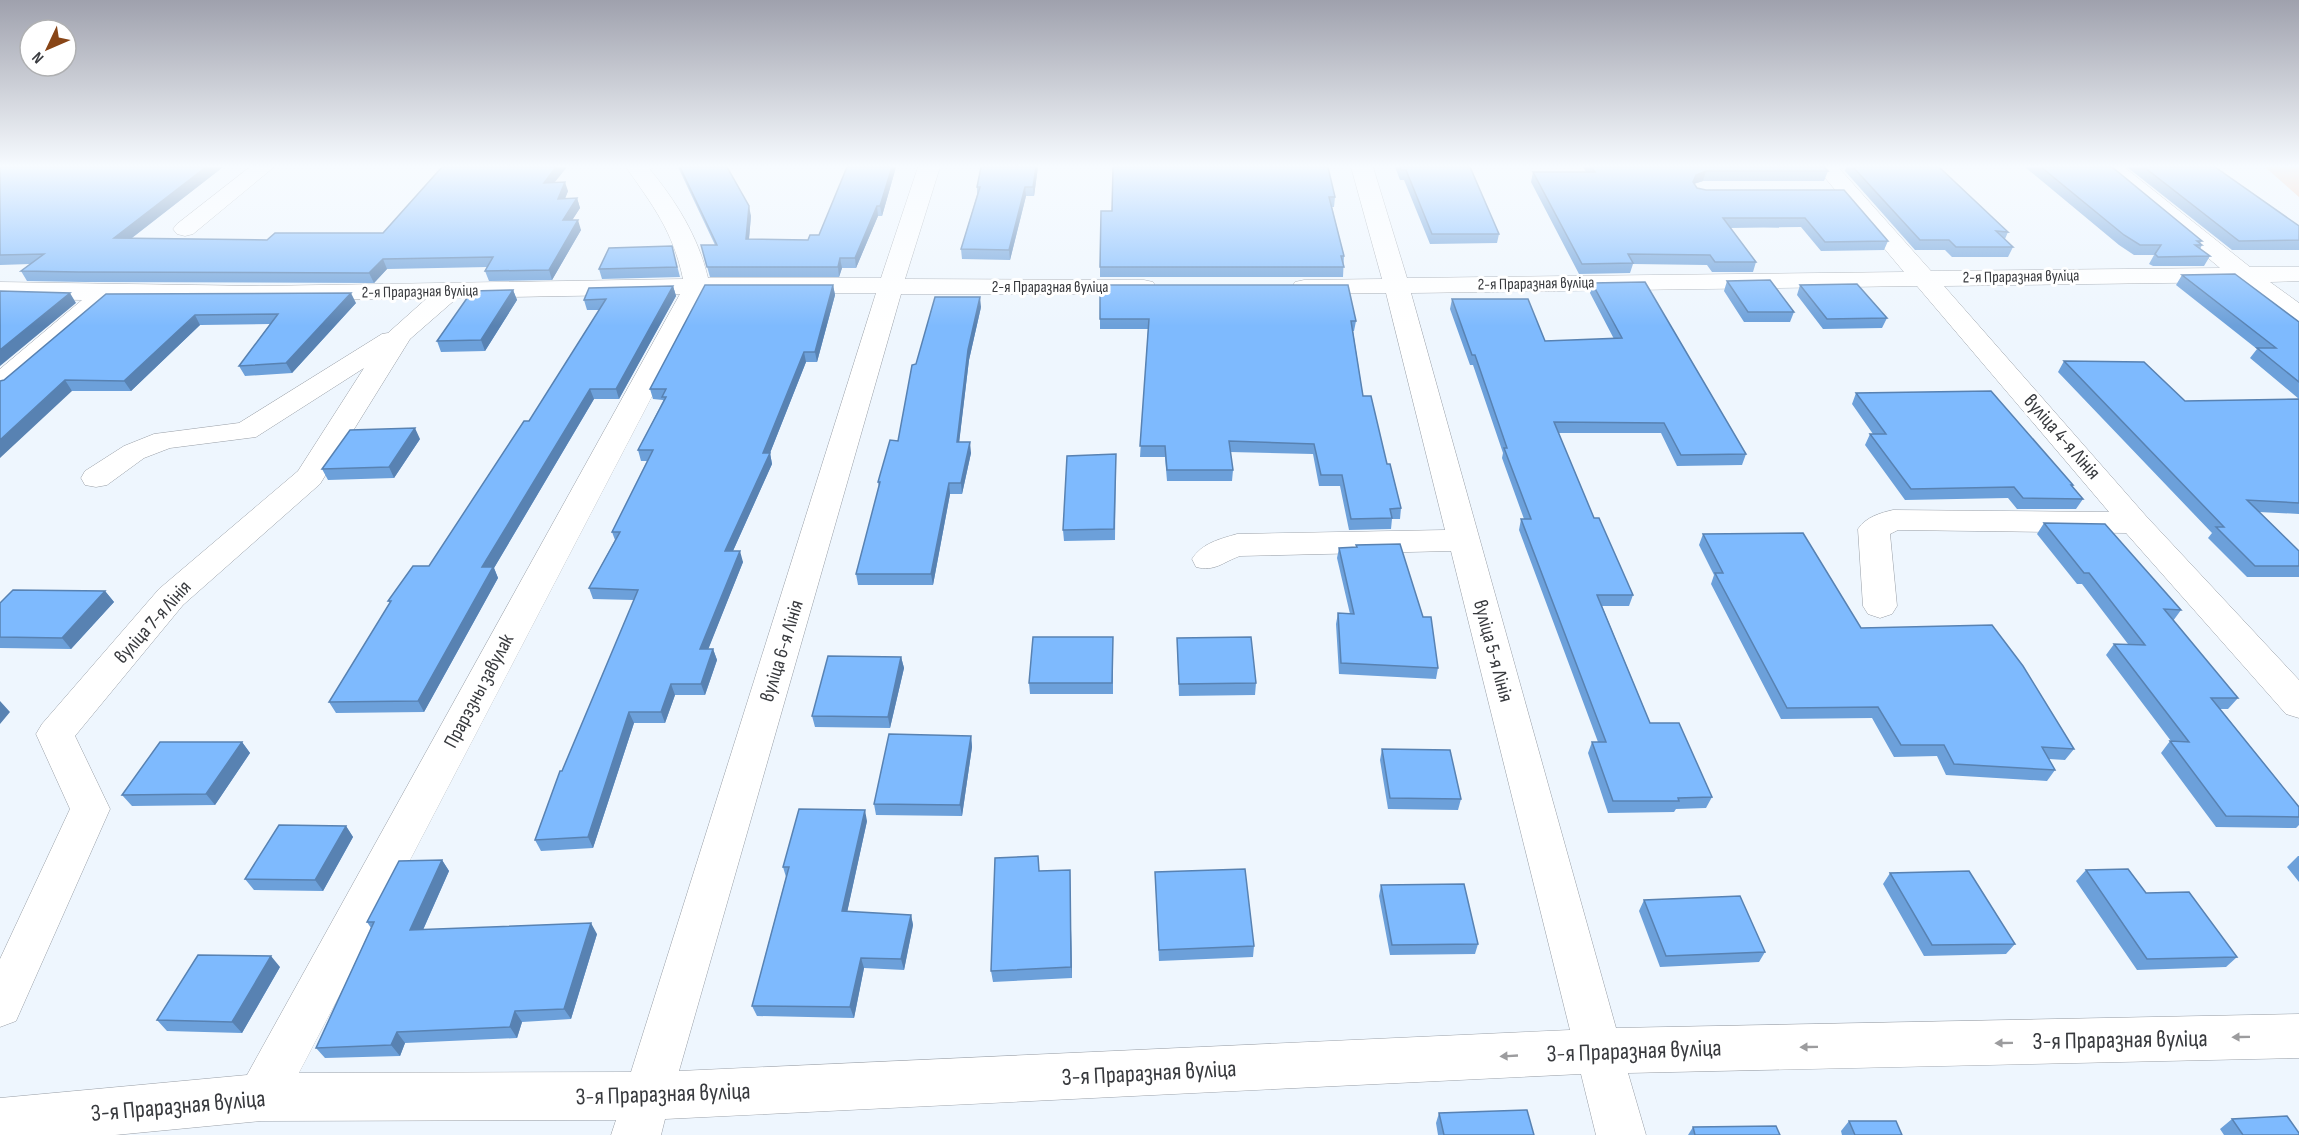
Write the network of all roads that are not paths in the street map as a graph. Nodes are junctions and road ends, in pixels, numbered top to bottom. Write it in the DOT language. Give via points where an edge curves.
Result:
graph roads {
  1 [pos="196,220"];
  2 [pos="673,220"];
  3 [pos="912,220"];
  4 [pos="1378,220"];
  5 [pos="1875,220"];
  6 [pos="2176,220"];
  7 [pos="185,229"];
  8 [pos="2243,274"];
  9 [pos="2299,274"];
  10 [pos="1926,278"];
  11 [pos="697,286"];
  12 [pos="1397,286"];
  13 [pos="1173,287"];
  14 [pos="1279,287"];
  15 [pos="890,288"];
  16 [pos="0,290"];
  17 [pos="449,292"];
  18 [pos="105,294"];
  19 [pos="2299,315"];
  20 [pos="400,334"];
  21 [pos="0,383"];
  22 [pos="96,478"];
  23 [pos="2135,523"];
  24 [pos="1464,540"];
  25 [pos="1208,559"];
  26 [pos="1880,606"];
  27 [pos="2299,704"];
  28 [pos="0,1005"];
  29 [pos="2299,1036"];
  30 [pos="1598,1051"];
  31 [pos="261,1097"];
  32 [pos="643,1116"];
  33 [pos="0,1122"];
  34 [pos="1621,1135"];
  1 -- 7 [label="street"];
  2 -- 11 [label="street" via="688,249"];
  3 -- 15 [label="street, вуліца 6-я Лінія"];
  4 -- 12 [label="street, вуліца 5-я Лінія"];
  5 -- 10 [label="street, вуліца 4-я Лінія"];
  6 -- 8 [label="street"];
  8 -- 9 [label="street, 2-я Праразная вуліца"];
  8 -- 10 [label="street, 2-я Праразная вуліца"];
  8 -- 19 [label="street"];
  10 -- 12 [label="street, 2-я Праразная вуліца"];
  10 -- 23 [label="street, вуліца 4-я Лінія"];
  11 -- 15 [label="street, 2-я Праразная вуліца"];
  11 -- 17 [label="street, 2-я Праразная вуліца"];
  11 -- 31 [label="street, Прарэзны завулак"];
  12 -- 14 [label="street, 2-я Праразная вуліца"];
  12 -- 24 [label="street, вуліца 5-я Лінія"];
  13 -- 15 [label="street, 2-я Праразная вуліца"];
  15 -- 32 [label="street, вуліца 6-я Лінія"];
  16 -- 18 [label="street, 2-я Праразная вуліца"];
  17 -- 18 [label="street, 2-я Праразная вуліца"];
  17 -- 20 [label="street, вуліца 7-я Лінія"];
  18 -- 21 [label="street"];
  20 -- 22 [label="street" via="246,431 164,440 134,452"];
  20 -- 28 [label="street, вуліца 7-я Лінія" via="309,477 171,597 55,734 90,809"];
  23 -- 26 [label="street" via="1893,520 1874,529"];
  23 -- 27 [label="street, вуліца 4-я Лінія"];
  24 -- 25 [label="street" via="1237,545"];
  24 -- 30 [label="street, вуліца 5-я Лінія"];
  29 -- 30 [label="street, 3-я Праразная вуліца, one-way"];
  30 -- 32 [label="street, 3-я Праразная вуліца, one-way"];
  30 -- 34 [label="street, вуліца 5-я Лінія"];
  31 -- 32 [label="street, 3-я Праразная вуліца"];
  31 -- 33 [label="street, 3-я Праразная вуліца"];
}
